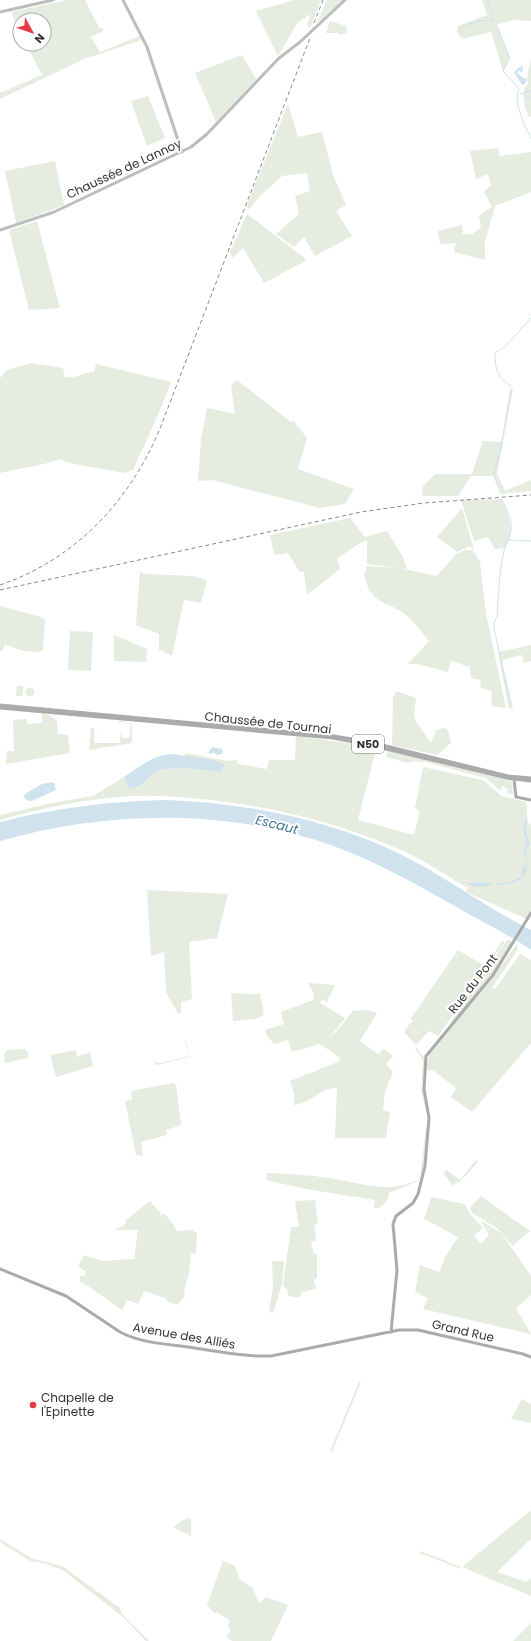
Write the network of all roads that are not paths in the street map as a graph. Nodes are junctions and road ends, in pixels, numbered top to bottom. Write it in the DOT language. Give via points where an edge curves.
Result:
graph roads {
  1 [pos="53,0"];
  2 [pos="123,0"];
  3 [pos="345,0"];
  4 [pos="0,12"];
  5 [pos="182,152"];
  6 [pos="0,230"];
  7 [pos="0,707"];
  8 [pos="514,779"];
  9 [pos="531,779"];
  10 [pos="531,800"];
  11 [pos="531,913"];
  12 [pos="0,1269"];
  13 [pos="391,1332"];
  14 [pos="531,1357"];
  1 -- 4 [label="main road"];
  2 -- 5 [label="main road" via="147,47"];
  3 -- 5 [label="main road, Chaussée de Lannoy" via="278,59 207,134"];
  5 -- 6 [label="main road, Chaussée de Lannoy" via="54,212"];
  7 -- 8 [label="main road, Chaussée de Tournai / N50" via="333,738"];
  7 -- 9 [label="main road, Chaussée de Tournai / N50" via="334,736"];
  8 -- 9 [label="main road, Chaussée de Tournai / N50"];
  8 -- 10 [label="main road" via="516,797"];
  11 -- 13 [label="main road, Rue du Pont" via="485,986 427,1054 424,1089 428,1129 422,1181 413,1202 400,1212 393,1224 397,1275 392,1303"];
  12 -- 13 [label="main road, Avenue des Alliés" via="66,1296 120,1332 146,1341 252,1356 271,1356"];
  13 -- 14 [label="main road, Grand Rue" via="418,1330"];
}
